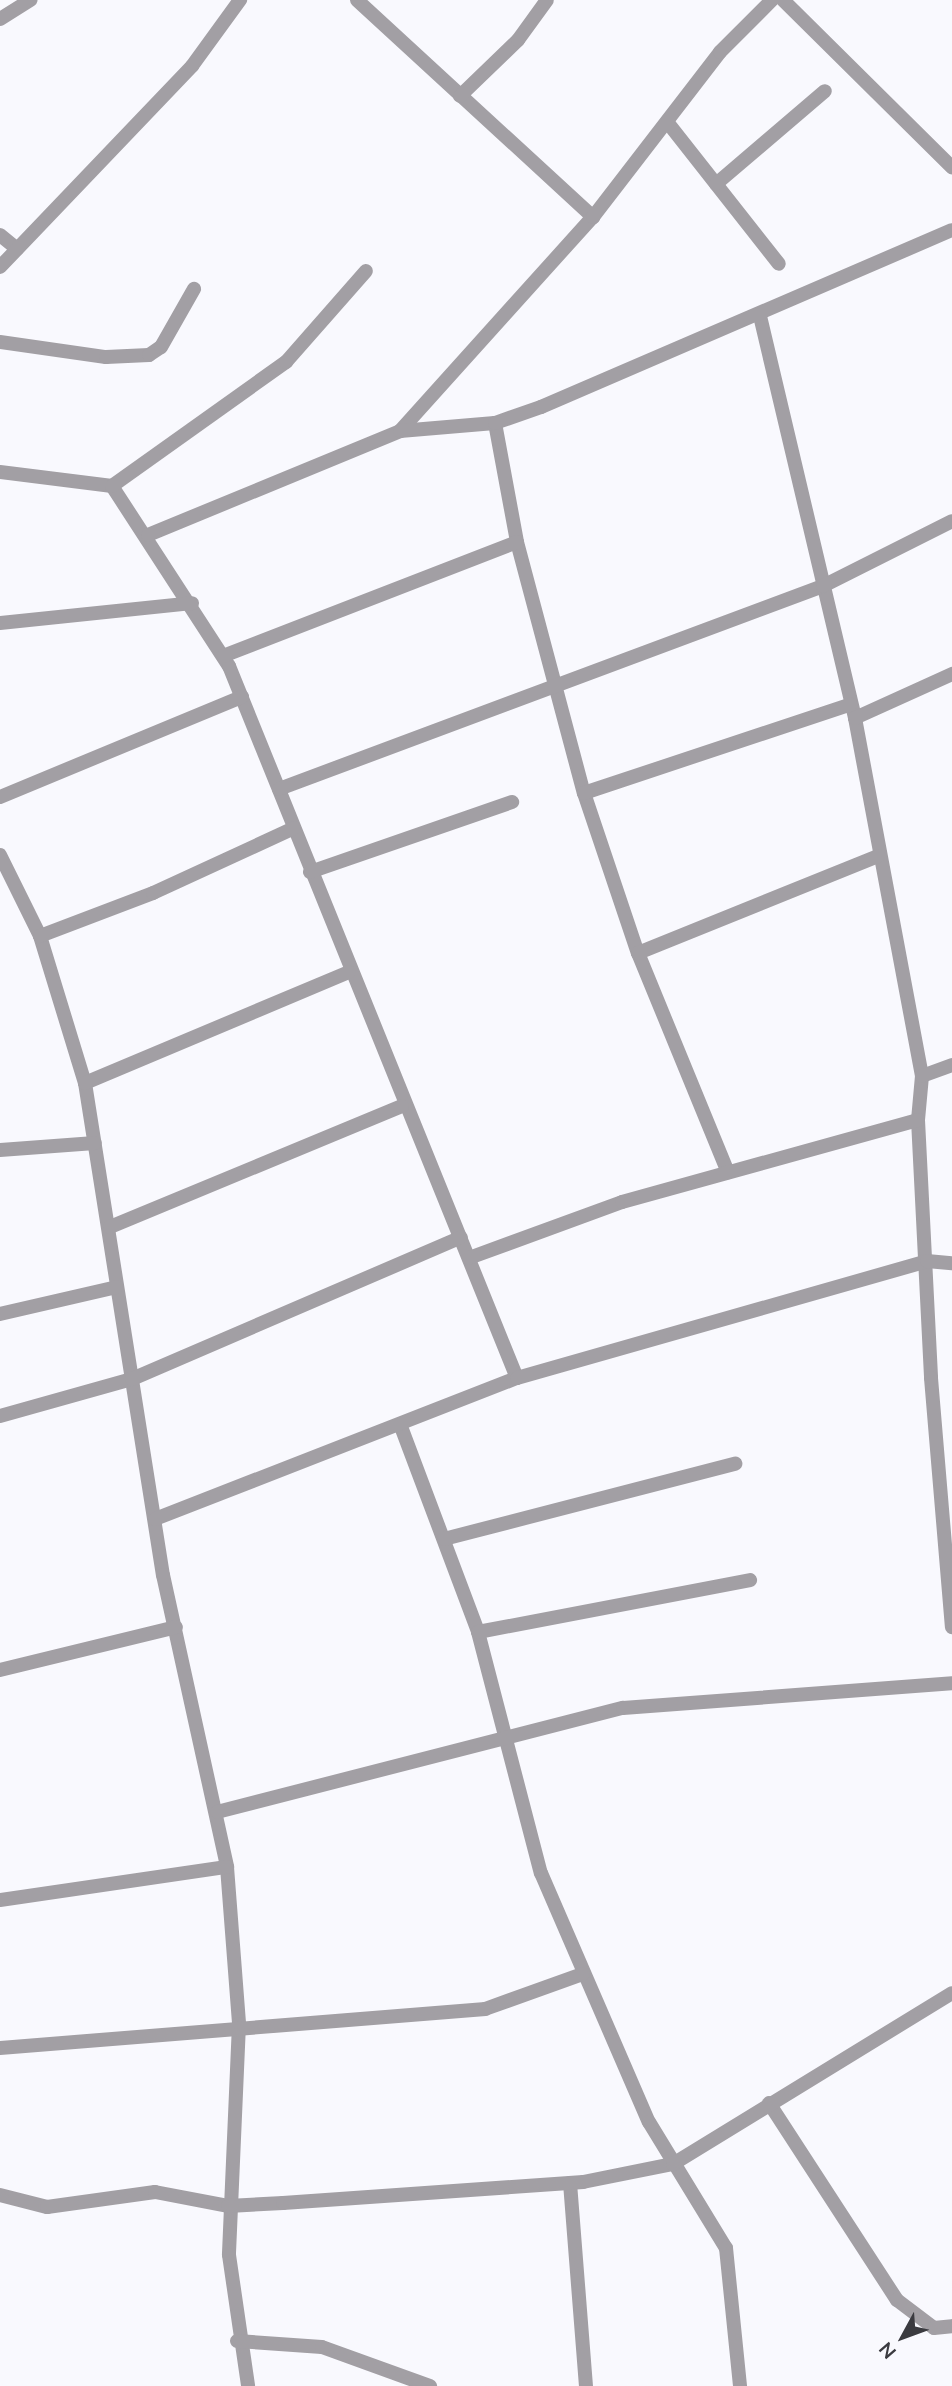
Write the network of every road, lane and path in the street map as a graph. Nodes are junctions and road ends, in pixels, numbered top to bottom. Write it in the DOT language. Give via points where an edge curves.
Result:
graph roads {
  1 [pos="30,0"];
  2 [pos="240,0"];
  3 [pos="357,0"];
  4 [pos="547,0"];
  5 [pos="772,0"];
  6 [pos="783,0"];
  7 [pos="0,19"];
  8 [pos="825,92"];
  9 [pos="460,96"];
  10 [pos="668,123"];
  11 [pos="952,167"];
  12 [pos="716,184"];
  13 [pos="593,217"];
  14 [pos="952,230"];
  15 [pos="0,236"];
  16 [pos="17,249"];
  17 [pos="779,264"];
  18 [pos="0,267"];
  19 [pos="366,271"];
  20 [pos="194,289"];
  21 [pos="760,316"];
  22 [pos="0,342"];
  23 [pos="495,423"];
  24 [pos="400,431"];
  25 [pos="0,472"];
  26 [pos="111,486"];
  27 [pos="952,521"];
  28 [pos="148,534"];
  29 [pos="517,542"];
  30 [pos="823,586"];
  31 [pos="192,603"];
  32 [pos="0,623"];
  33 [pos="223,656"];
  34 [pos="952,674"];
  35 [pos="553,685"];
  36 [pos="242,697"];
  37 [pos="851,704"];
  38 [pos="855,718"];
  39 [pos="279,789"];
  40 [pos="584,793"];
  41 [pos="0,797"];
  42 [pos="512,802"];
  43 [pos="294,828"];
  44 [pos="0,855"];
  45 [pos="878,856"];
  46 [pos="310,872"];
  47 [pos="40,936"];
  48 [pos="638,953"];
  49 [pos="349,972"];
  50 [pos="952,1065"];
  51 [pos="922,1076"];
  52 [pos="85,1083"];
  53 [pos="402,1106"];
  54 [pos="918,1120"];
  55 [pos="95,1143"];
  56 [pos="0,1150"];
  57 [pos="728,1172"];
  58 [pos="110,1227"];
  59 [pos="461,1237"];
  60 [pos="469,1258"];
  61 [pos="928,1261"];
  62 [pos="952,1263"];
  63 [pos="117,1287"];
  64 [pos="0,1314"];
  65 [pos="517,1378"];
  66 [pos="132,1379"];
  67 [pos="0,1416"];
  68 [pos="400,1424"];
  69 [pos="735,1464"];
  70 [pos="946,1490"];
  71 [pos="155,1519"];
  72 [pos="444,1539"];
  73 [pos="750,1580"];
  74 [pos="950,1583"];
  75 [pos="176,1627"];
  76 [pos="952,1627"];
  77 [pos="478,1632"];
  78 [pos="0,1670"];
  79 [pos="952,1683"];
  80 [pos="502,1740"];
  81 [pos="217,1812"];
  82 [pos="227,1867"];
  83 [pos="0,1900"];
  84 [pos="583,1974"];
  85 [pos="952,1993"];
  86 [pos="239,2024"];
  87 [pos="0,2048"];
  88 [pos="769,2103"];
  89 [pos="673,2164"];
  90 [pos="570,2183"];
  91 [pos="0,2196"];
  92 [pos="228,2206"];
  93 [pos="952,2326"];
  94 [pos="237,2341"];
  95 [pos="248,2386"];
  96 [pos="430,2386"];
  97 [pos="586,2386"];
  98 [pos="740,2386"];
  1 -- 7 [label="street"];
  2 -- 16 [label="street" via="191,66"];
  3 -- 9 [label="street"];
  4 -- 9 [label="street" via="518,40"];
  5 -- 10 [label="street" via="720,52"];
  6 -- 11 [label="street"];
  8 -- 12 [label="street"];
  9 -- 13 [label="street"];
  10 -- 12 [label="street"];
  10 -- 13 [label="street"];
  12 -- 17 [label="street"];
  13 -- 24 [label="street"];
  14 -- 21 [label="street"];
  15 -- 16 [label="street"];
  16 -- 18 [label="street"];
  19 -- 26 [label="street" via="280,367"];
  20 -- 22 [label="street" via="161,347 149,355 106,357"];
  21 -- 23 [label="street"];
  21 -- 30 [label="street"];
  23 -- 24 [label="street"];
  23 -- 29 [label="street"];
  24 -- 28 [label="street"];
  25 -- 26 [label="street"];
  26 -- 28 [label="street"];
  27 -- 30 [label="street"];
  28 -- 31 [label="street"];
  29 -- 33 [label="street"];
  29 -- 35 [label="street"];
  30 -- 35 [label="street"];
  30 -- 37 [label="street"];
  31 -- 32 [label="street"];
  31 -- 33 [label="street"];
  33 -- 36 [label="street"];
  34 -- 38 [label="street"];
  35 -- 39 [label="street"];
  35 -- 40 [label="street"];
  36 -- 39 [label="street"];
  36 -- 41 [label="street"];
  37 -- 38 [label="street"];
  37 -- 40 [label="street"];
  38 -- 45 [label="street"];
  39 -- 43 [label="street"];
  40 -- 48 [label="street"];
  42 -- 46 [label="street"];
  43 -- 46 [label="street"];
  43 -- 47 [label="street" via="153,894"];
  44 -- 47 [label="street"];
  45 -- 48 [label="street"];
  45 -- 51 [label="street"];
  46 -- 49 [label="street"];
  47 -- 52 [label="street"];
  48 -- 57 [label="street"];
  49 -- 52 [label="street"];
  49 -- 53 [label="street"];
  50 -- 51 [label="street"];
  51 -- 54 [label="street"];
  52 -- 55 [label="street"];
  53 -- 58 [label="street"];
  53 -- 59 [label="street"];
  54 -- 57 [label="street"];
  54 -- 61 [label="street"];
  55 -- 56 [label="street"];
  55 -- 58 [label="street"];
  57 -- 60 [label="street" via="622,1202"];
  58 -- 63 [label="street"];
  59 -- 60 [label="street"];
  59 -- 66 [label="street"];
  60 -- 65 [label="street"];
  61 -- 62 [label="street"];
  61 -- 65 [label="street"];
  61 -- 70 [label="street"];
  63 -- 64 [label="street"];
  63 -- 66 [label="street"];
  65 -- 68 [label="street"];
  66 -- 67 [label="street"];
  66 -- 71 [label="street"];
  68 -- 71 [label="street"];
  68 -- 72 [label="street"];
  69 -- 72 [label="street"];
  70 -- 74 [label="street"];
  71 -- 75 [label="street"];
  72 -- 77 [label="street"];
  73 -- 77 [label="street"];
  74 -- 76 [label="street"];
  75 -- 78 [label="street"];
  75 -- 81 [label="street"];
  77 -- 80 [label="street"];
  79 -- 80 [label="street" via="624,1708"];
  80 -- 81 [label="street"];
  80 -- 84 [label="street" via="526,1832"];
  81 -- 82 [label="street"];
  82 -- 83 [label="street"];
  82 -- 86 [label="street"];
  84 -- 86 [label="street" via="485,2009"];
  84 -- 89 [label="street"];
  85 -- 88 [label="street"];
  86 -- 87 [label="street"];
  86 -- 92 [label="street"];
  88 -- 89 [label="street"];
  88 -- 93 [label="street" via="897,2300 934,2328"];
  89 -- 90 [label="street"];
  89 -- 98 [label="street" via="726,2248"];
  90 -- 92 [label="street"];
  90 -- 97 [label="street"];
  91 -- 92 [label="street" via="47,2207 155,2192"];
  92 -- 94 [label="street"];
  94 -- 95 [label="street"];
  94 -- 96 [label="street" via="322,2347"];
}
